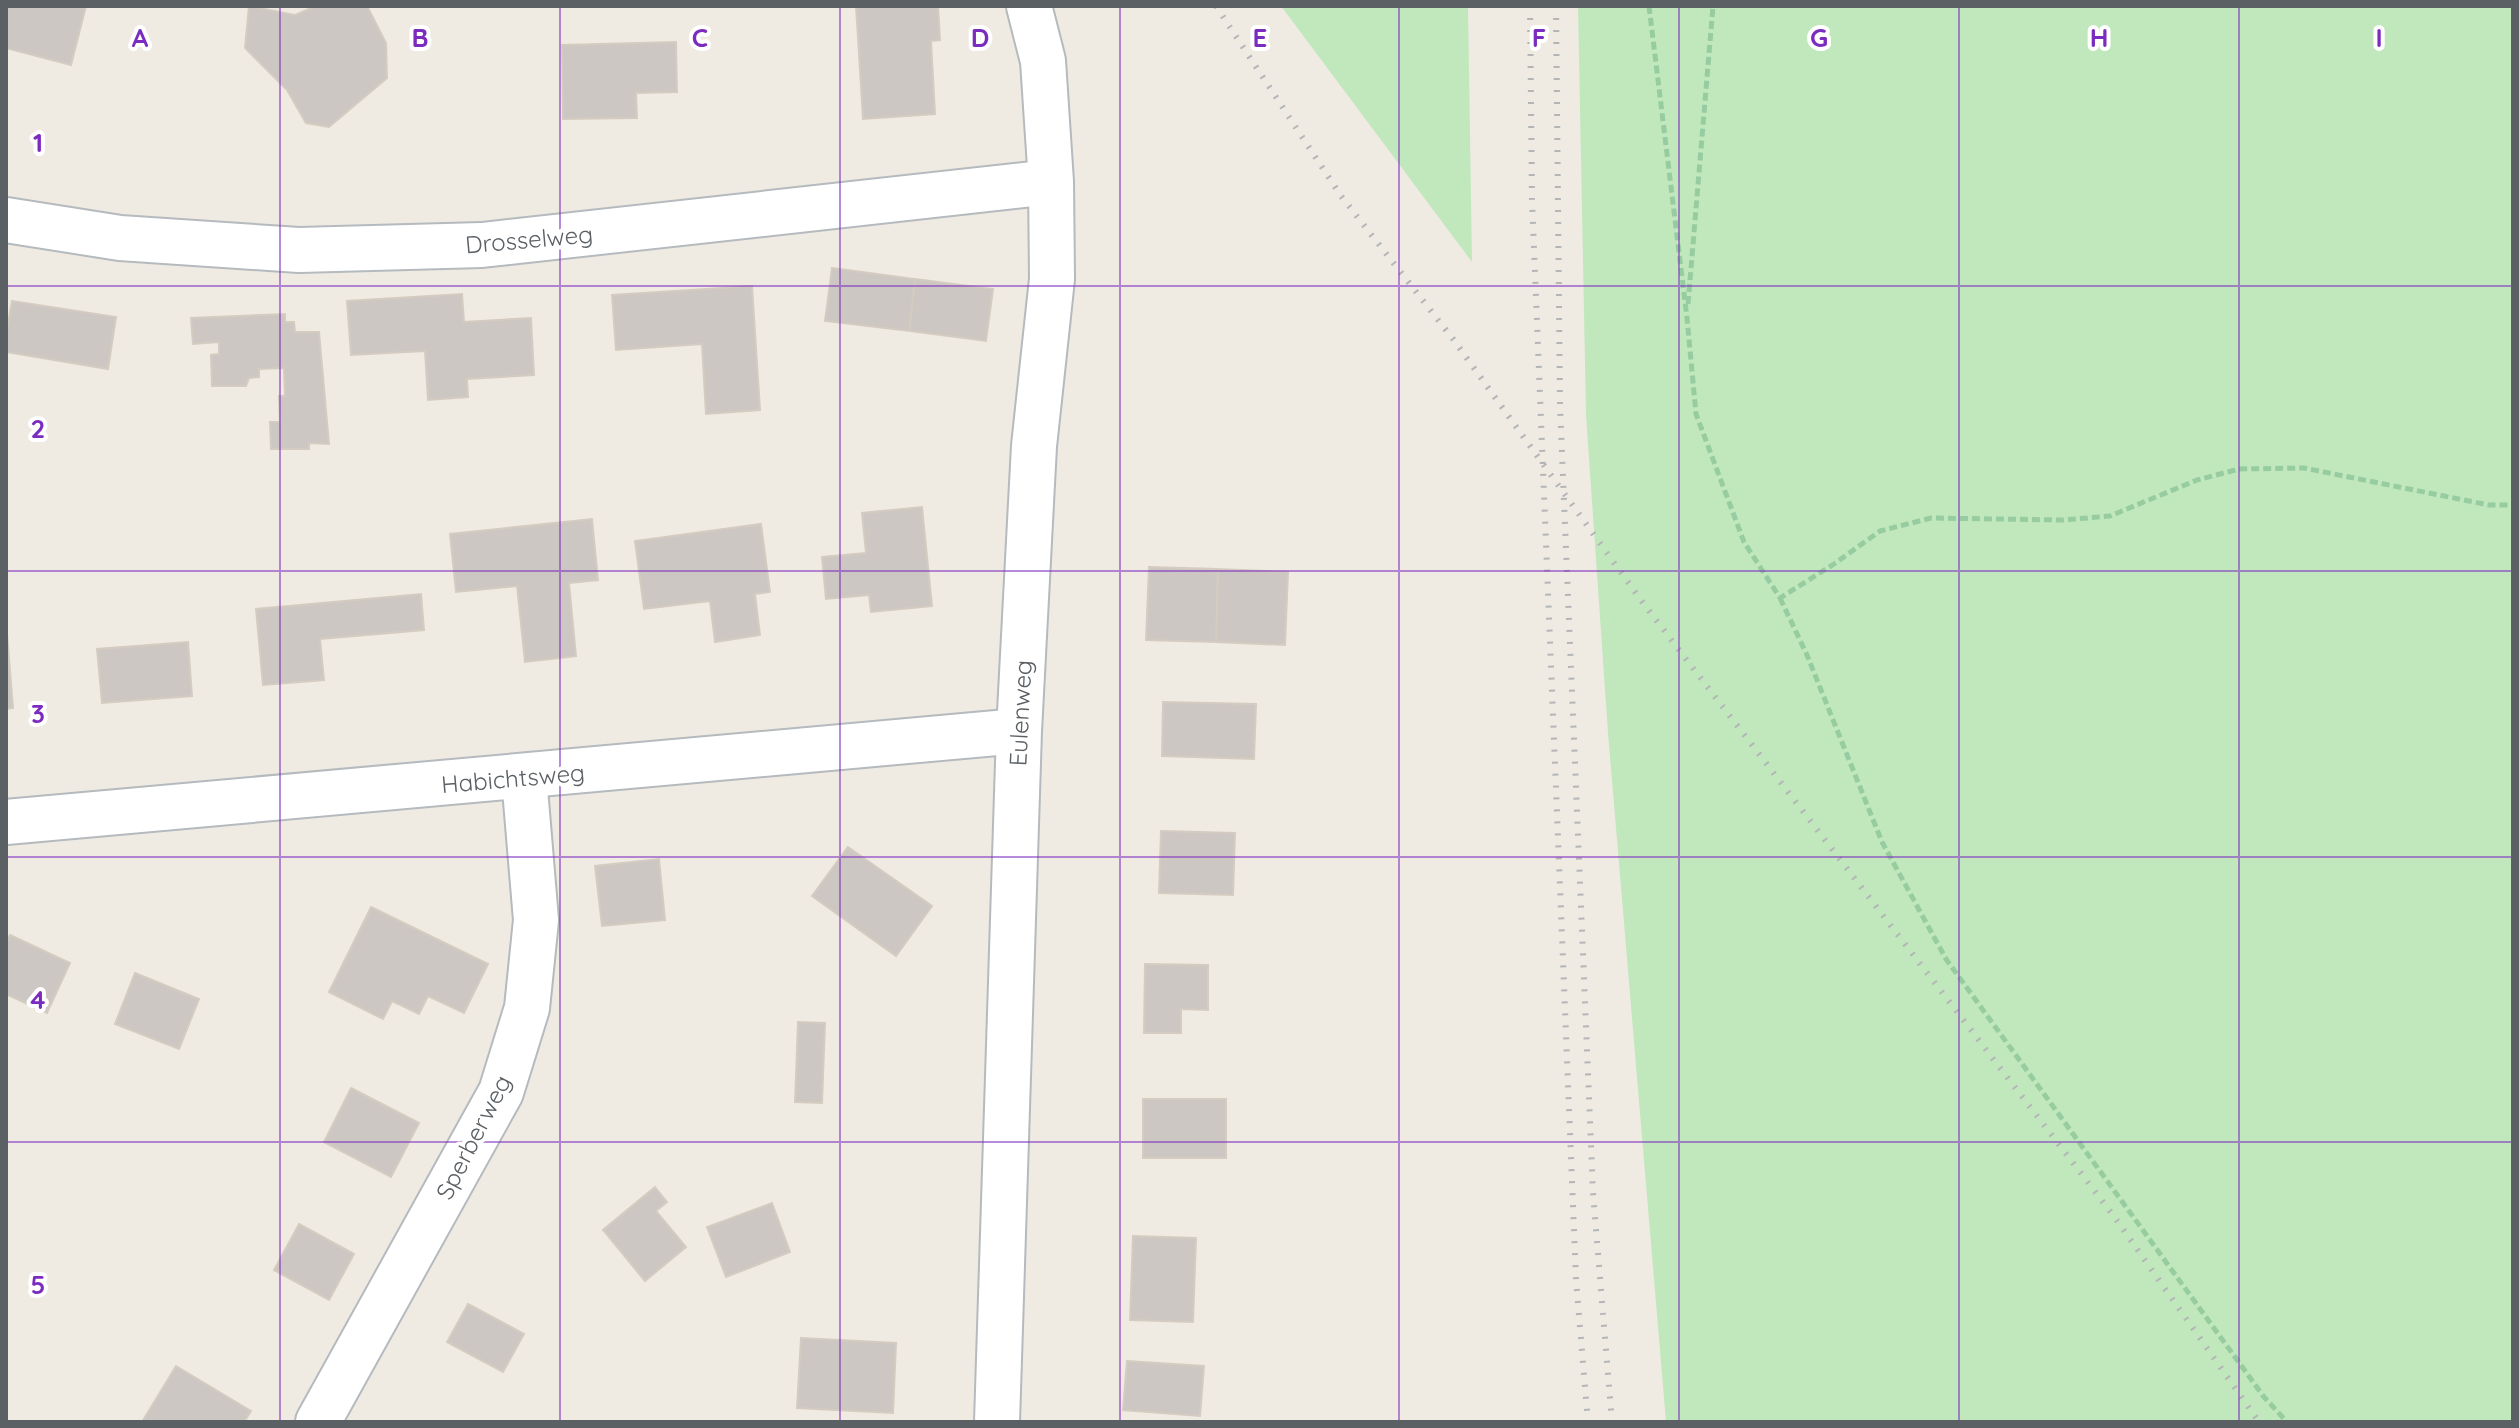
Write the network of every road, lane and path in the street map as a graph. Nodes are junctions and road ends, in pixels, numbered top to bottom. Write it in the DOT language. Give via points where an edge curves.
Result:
graph roads {
  1 [pos="1029,6"];
  2 [pos="1649,6"];
  3 [pos="1713,6"];
  4 [pos="1051,182"];
  5 [pos="6,220"];
  6 [pos="1687,318"];
  7 [pos="2513,505"];
  8 [pos="1780,598"];
  9 [pos="1019,731"];
  10 [pos="524,777"];
  11 [pos="6,822"];
  12 [pos="318,1422"];
  13 [pos="997,1422"];
  14 [pos="2287,1422"];
  1 -- 4 [label="street, Eulenweg" via="1043,61"];
  2 -- 6 [label="path"];
  3 -- 6 [label="path"];
  4 -- 5 [label="street, Drosselweg" via="482,245 299,250 120,238"];
  4 -- 9 [label="street, Eulenweg" via="1052,279 1034,446"];
  6 -- 8 [label="path" via="1696,414 1744,542"];
  7 -- 8 [label="path" via="2489,505 2304,468 2239,469 2197,480 2110,516 1931,518 1880,531"];
  8 -- 14 [label="path" via="1882,842 1946,959"];
  9 -- 10 [label="street, Habichtsweg"];
  9 -- 13 [label="street, Eulenweg"];
  10 -- 11 [label="street, Habichtsweg"];
  10 -- 12 [label="street, Sperberweg" via="536,920 527,1008 501,1092"];
}
